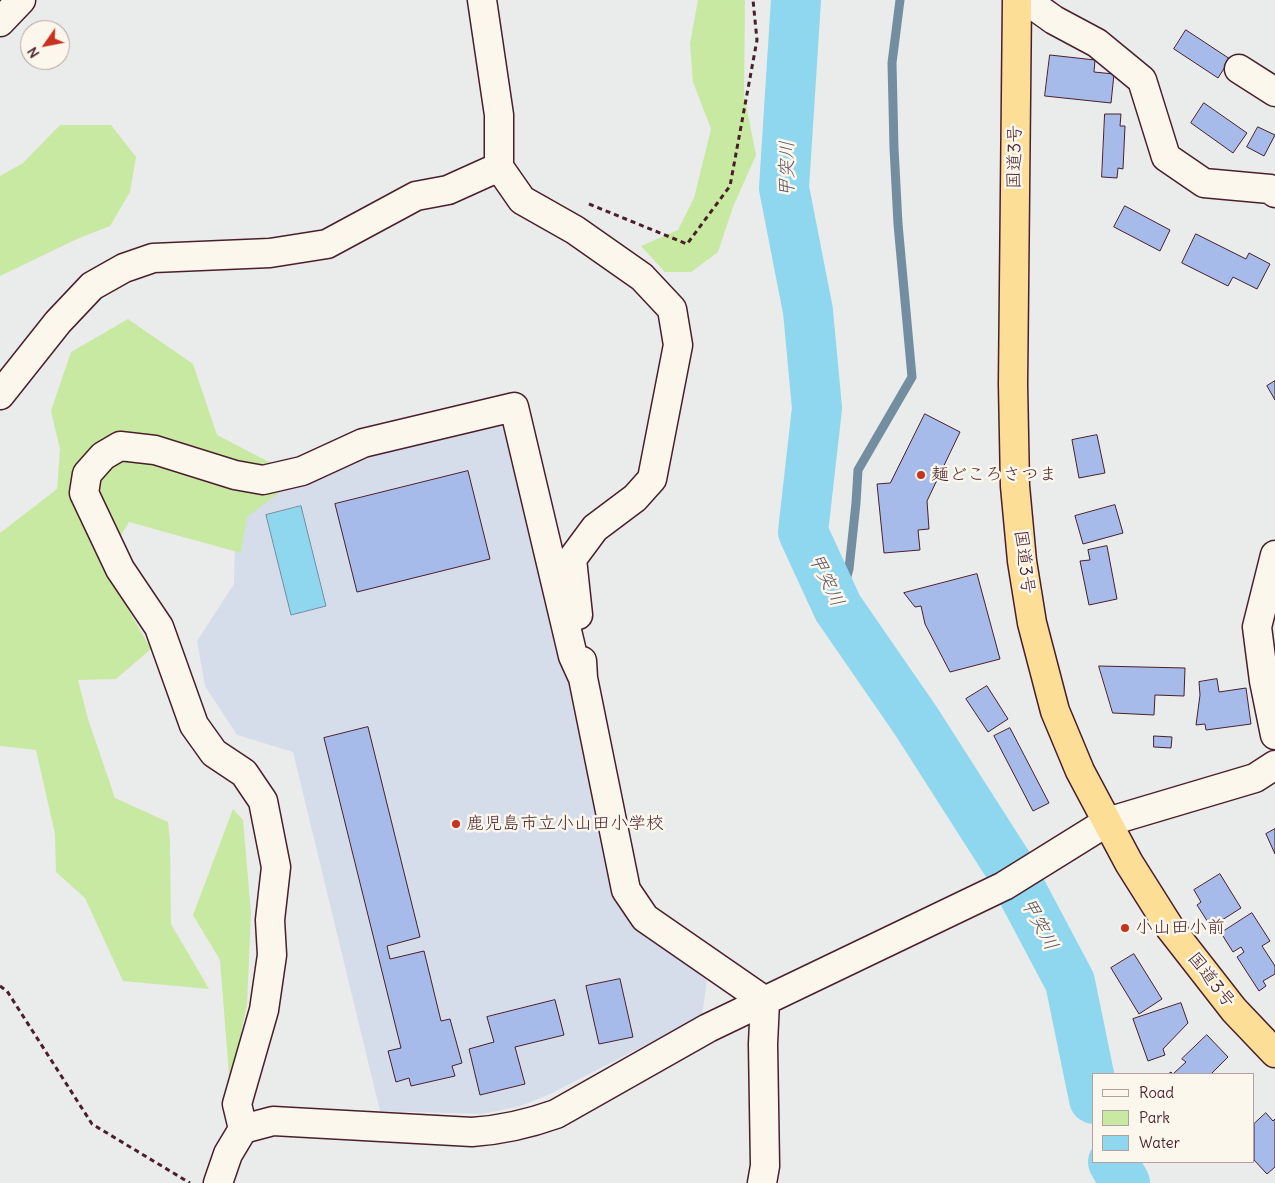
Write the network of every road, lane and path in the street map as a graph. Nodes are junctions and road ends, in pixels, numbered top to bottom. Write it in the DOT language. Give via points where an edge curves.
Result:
graph roads {
  1 [pos="21,0"];
  2 [pos="482,0"];
  3 [pos="753,0"];
  4 [pos="1017,0"];
  5 [pos="1026,0"];
  6 [pos="0,22"];
  7 [pos="1239,69"];
  8 [pos="1275,92"];
  9 [pos="499,166"];
  10 [pos="1273,187"];
  11 [pos="588,204"];
  12 [pos="0,395"];
  13 [pos="1275,555"];
  14 [pos="583,678"];
  15 [pos="1269,678"];
  16 [pos="1275,735"];
  17 [pos="1275,765"];
  18 [pos="1107,822"];
  19 [pos="0,986"];
  20 [pos="765,1001"];
  21 [pos="1275,1053"];
  22 [pos="243,1129"];
  23 [pos="190,1183"];
  24 [pos="218,1183"];
  25 [pos="762,1183"];
  1 -- 6 [label="street"];
  2 -- 9 [label="street" via="499,115"];
  3 -- 11 [label="path" via="757,40 730,186 687,244"];
  4 -- 18 [label="highway, 国道3号" via="1012,384 1015,486 1022,561 1032,623 1056,711 1080,771"];
  5 -- 10 [label="street" via="1054,20 1097,43 1142,80 1166,157 1204,183"];
  7 -- 8 [label="street"];
  9 -- 12 [label="street" via="448,190 416,196 327,244 270,253 153,258 124,268 85,293"];
  9 -- 14 [label="street" via="522,200 576,230 642,277 672,309 678,345 652,479 635,498 595,528 572,559"];
  13 -- 15 [label="street" via="1257,627"];
  14 -- 20 [label="street" via="626,890 645,918"];
  14 -- 22 [label="street" via="573,656 514,407 363,444 302,471 262,480 155,450 120,446 103,456 87,474 84,493 120,569 159,627 194,725 214,753 244,773 263,801 276,867 270,920 272,955 264,1010 238,1104"];
  15 -- 16 [label="street"];
  17 -- 18 [label="street" via="1255,778"];
  18 -- 20 [label="street" via="1004,886"];
  18 -- 21 [label="highway, 国道3号" via="1170,928 1234,1010"];
  19 -- 23 [label="path" via="7,991 92,1124"];
  20 -- 22 [label="street" via="708,1028 556,1114 535,1122 501,1130 472,1132 273,1121"];
  20 -- 25 [label="street" via="765,1166"];
  22 -- 24 [label="street" via="228,1154"];
}
